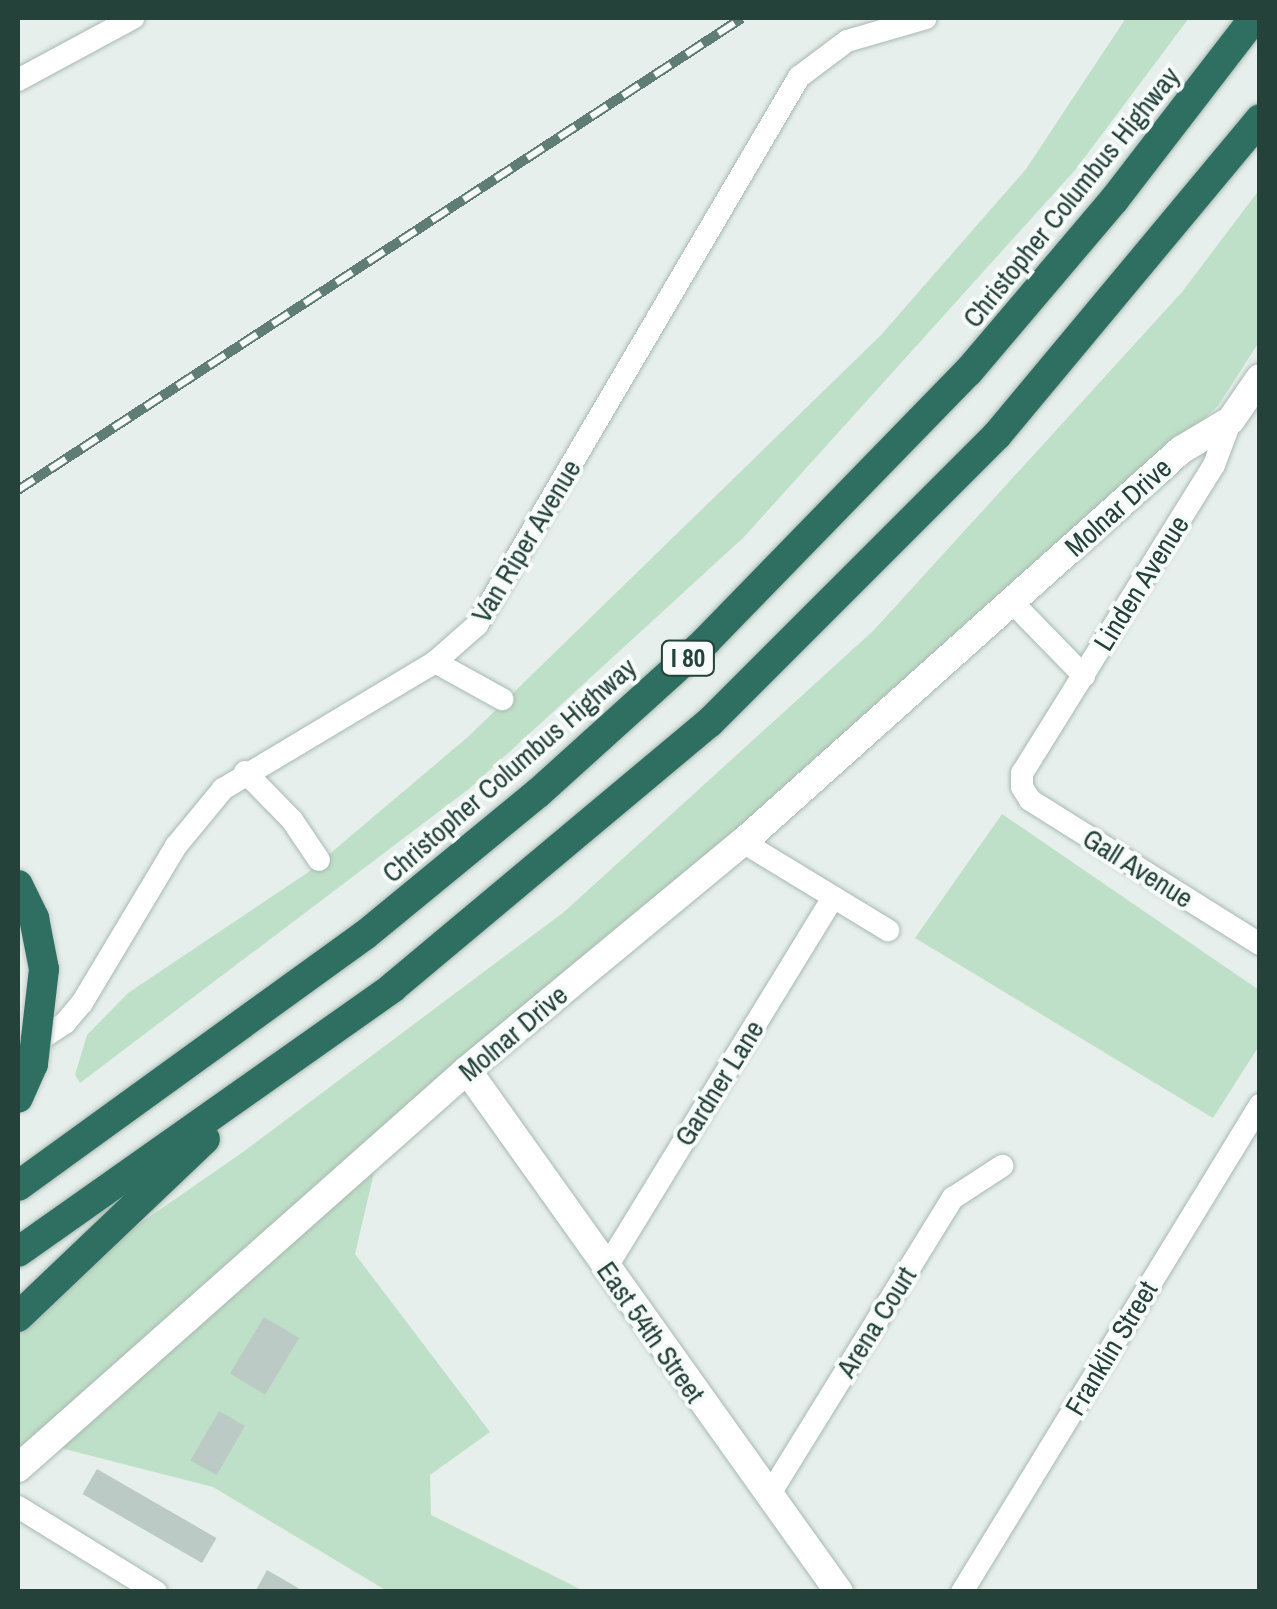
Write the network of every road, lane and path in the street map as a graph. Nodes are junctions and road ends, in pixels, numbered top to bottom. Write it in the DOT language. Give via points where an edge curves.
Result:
graph roads {
  1 [pos="133,18"];
  2 [pos="926,18"];
  3 [pos="1254,18"];
  4 [pos="18,80"];
  5 [pos="1260,119"];
  6 [pos="1260,378"];
  7 [pos="1231,420"];
  8 [pos="1013,603"];
  9 [pos="435,662"];
  10 [pos="1084,676"];
  11 [pos="502,699"];
  12 [pos="245,772"];
  13 [pos="1022,787"];
  14 [pos="743,842"];
  15 [pos="319,860"];
  16 [pos="18,885"];
  17 [pos="833,897"];
  18 [pos="888,930"];
  19 [pos="1260,944"];
  20 [pos="18,1054"];
  21 [pos="467,1070"];
  22 [pos="264,1080"];
  23 [pos="18,1098"];
  24 [pos="1260,1105"];
  25 [pos="1002,1166"];
  26 [pos="18,1186"];
  27 [pos="18,1252"];
  28 [pos="606,1268"];
  29 [pos="18,1317"];
  30 [pos="18,1468"];
  31 [pos="768,1497"];
  32 [pos="18,1507"];
  33 [pos="156,1592"];
  34 [pos="840,1592"];
  35 [pos="962,1592"];
  1 -- 4 [label="street"];
  2 -- 9 [label="street, Van Riper Avenue" via="847,41 799,77 511,574 477,626"];
  3 -- 26 [label="highway, Christopher Columbus Highway / I 80" via="1114,200 968,372 706,642 538,794 365,935"];
  5 -- 22 [label="highway, I 80" via="1052,374 816,622 548,864"];
  6 -- 7 [label="street, Linden Avenue"];
  7 -- 8 [label="street, Molnar Drive" via="1180,450"];
  7 -- 10 [label="street, Linden Avenue" via="1214,466"];
  8 -- 10 [label="street"];
  8 -- 14 [label="street, Molnar Drive"];
  9 -- 11 [label="street"];
  9 -- 12 [label="street, Van Riper Avenue"];
  10 -- 13 [label="street, Linden Avenue" via="1022,772"];
  12 -- 15 [label="street" via="292,820"];
  12 -- 20 [label="street, Van Riper Avenue" via="200,811 82,1003 65,1023"];
  13 -- 19 [label="street, Gall Avenue" via="1030,800"];
  14 -- 17 [label="street"];
  14 -- 21 [label="street, Molnar Drive"];
  16 -- 23 [label="highway, bridge" via="34,918 44,969 33,1064"];
  17 -- 18 [label="street"];
  17 -- 28 [label="street, Gardner Lane"];
  21 -- 28 [label="street, East 54th Street"];
  21 -- 30 [label="street, Molnar Drive"];
  22 -- 27 [label="highway, I 80"];
  22 -- 29 [label="highway"];
  24 -- 35 [label="street, Franklin Street"];
  25 -- 31 [label="street, Arena Court" via="953,1198"];
  28 -- 31 [label="street, East 54th Street"];
  31 -- 34 [label="street, East 54th Street"];
  32 -- 33 [label="street"];
}
